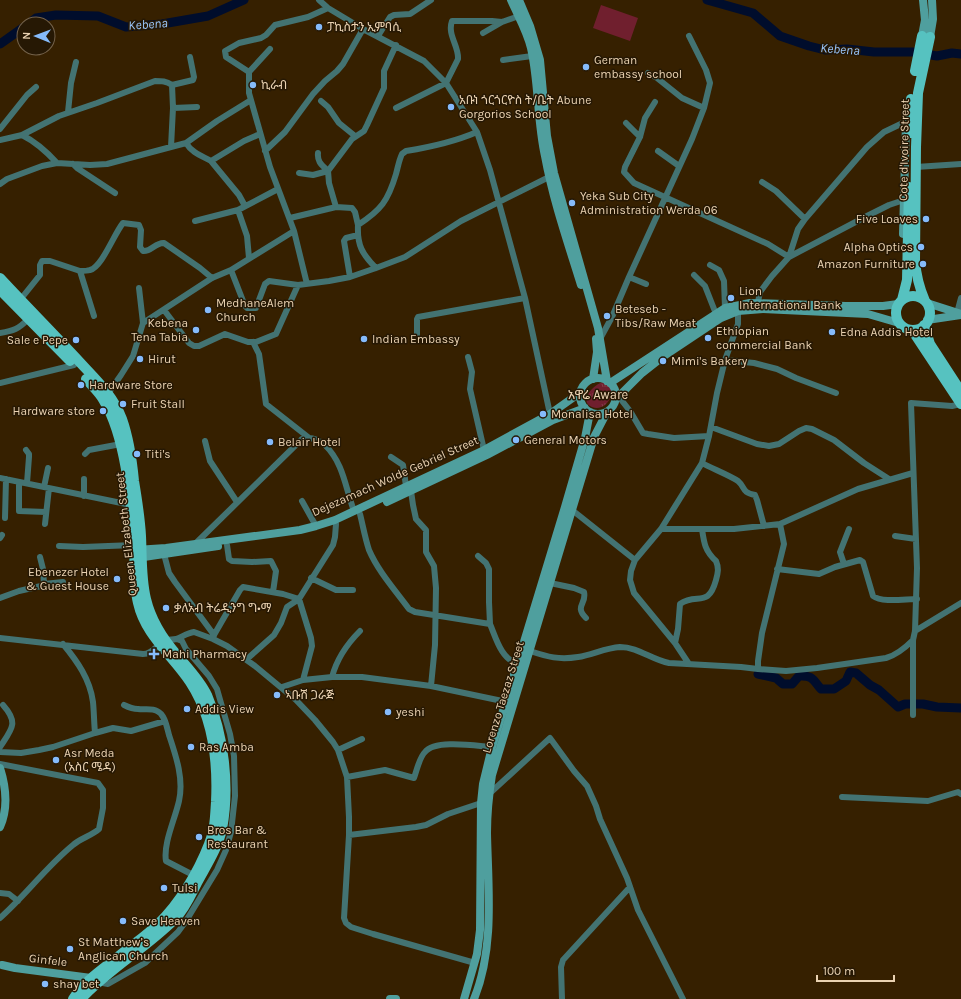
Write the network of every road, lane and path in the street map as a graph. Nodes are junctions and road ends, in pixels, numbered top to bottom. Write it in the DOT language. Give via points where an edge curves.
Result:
graph roads {
  1 [pos="319,0"];
  2 [pos="431,0"];
  3 [pos="511,0"];
  4 [pos="518,0"];
  5 [pos="923,0"];
  6 [pos="932,0"];
  7 [pos="328,8"];
  8 [pos="519,16"];
  9 [pos="502,22"];
  10 [pos="364,29"];
  11 [pos="483,33"];
  12 [pos="378,36"];
  13 [pos="689,36"];
  14 [pos="926,36"];
  15 [pos="396,46"];
  16 [pos="270,49"];
  17 [pos="190,56"];
  18 [pos="532,56"];
  19 [pos="504,60"];
  20 [pos="76,62"];
  21 [pos="919,70"];
  22 [pos="249,72"];
  23 [pos="648,73"];
  24 [pos="446,82"];
  25 [pos="172,85"];
  26 [pos="36,87"];
  27 [pos="251,100"];
  28 [pos="321,101"];
  29 [pos="656,102"];
  30 [pos="197,106"];
  31 [pos="173,108"];
  32 [pos="396,108"];
  33 [pos="704,108"];
  34 [pos="68,112"];
  35 [pos="908,118"];
  36 [pos="626,123"];
  37 [pos="0,129"];
  38 [pos="478,132"];
  39 [pos="22,134"];
  40 [pos="260,134"];
  41 [pos="355,136"];
  42 [pos="640,137"];
  43 [pos="0,140"];
  44 [pos="186,143"];
  45 [pos="171,147"];
  46 [pos="265,151"];
  47 [pos="658,151"];
  48 [pos="318,153"];
  49 [pos="211,161"];
  50 [pos="57,163"];
  51 [pos="73,164"];
  52 [pos="961,164"];
  53 [pos="679,166"];
  54 [pos="916,167"];
  55 [pos="328,171"];
  56 [pos="299,173"];
  57 [pos="549,177"];
  58 [pos="762,182"];
  59 [pos="0,184"];
  60 [pos="278,189"];
  61 [pos="115,193"];
  62 [pos="665,196"];
  63 [pos="558,197"];
  64 [pos="904,200"];
  65 [pos="499,202"];
  66 [pos="245,206"];
  67 [pos="336,207"];
  68 [pos="238,210"];
  69 [pos="290,218"];
  70 [pos="805,218"];
  71 [pos="195,221"];
  72 [pos="358,225"];
  73 [pos="294,231"];
  74 [pos="358,234"];
  75 [pos="249,258"];
  76 [pos="789,258"];
  77 [pos="710,265"];
  78 [pos="376,268"];
  79 [pos="231,270"];
  80 [pos="80,271"];
  81 [pos="694,275"];
  82 [pos="350,277"];
  83 [pos="629,277"];
  84 [pos="0,278"];
  85 [pos="212,278"];
  86 [pos="907,280"];
  87 [pos="307,284"];
  88 [pos="646,284"];
  89 [pos="298,285"];
  90 [pos="139,288"];
  91 [pos="0,290"];
  92 [pos="526,298"];
  93 [pos="961,298"];
  94 [pos="20,300"];
  95 [pos="758,302"];
  96 [pos="900,302"];
  97 [pos="926,302"];
  98 [pos="725,308"];
  99 [pos="164,310"];
  100 [pos="738,311"];
  101 [pos="716,314"];
  102 [pos="960,314"];
  103 [pos="94,316"];
  104 [pos="28,319"];
  105 [pos="926,322"];
  106 [pos="143,323"];
  107 [pos="899,323"];
  108 [pos="912,330"];
  109 [pos="0,333"];
  110 [pos="417,334"];
  111 [pos="601,337"];
  112 [pos="253,342"];
  113 [pos="468,356"];
  114 [pos="725,360"];
  115 [pos="74,365"];
  116 [pos="593,379"];
  117 [pos="609,382"];
  118 [pos="0,383"];
  119 [pos="581,392"];
  120 [pos="961,392"];
  121 [pos="836,393"];
  122 [pos="106,396"];
  123 [pos="618,398"];
  124 [pos="961,404"];
  125 [pos="587,410"];
  126 [pos="607,412"];
  127 [pos="550,414"];
  128 [pos="711,427"];
  129 [pos="709,436"];
  130 [pos="308,437"];
  131 [pos="205,441"];
  132 [pos="121,444"];
  133 [pos="26,450"];
  134 [pos="484,450"];
  135 [pos="85,454"];
  136 [pos="391,457"];
  137 [pos="702,463"];
  138 [pos="48,468"];
  139 [pos="913,473"];
  140 [pos="3,478"];
  141 [pos="889,479"];
  142 [pos="84,480"];
  143 [pos="19,482"];
  144 [pos="26,483"];
  145 [pos="46,487"];
  146 [pos="409,489"];
  147 [pos="84,496"];
  148 [pos="302,501"];
  149 [pos="237,502"];
  150 [pos="131,505"];
  151 [pos="572,510"];
  152 [pos="46,512"];
  153 [pos="357,512"];
  154 [pos="5,518"];
  155 [pos="45,524"];
  156 [pos="336,524"];
  157 [pos="780,524"];
  158 [pos="316,526"];
  159 [pos="764,526"];
  160 [pos="661,529"];
  161 [pos="702,529"];
  162 [pos="849,529"];
  163 [pos="895,536"];
  164 [pos="916,539"];
  165 [pos="195,544"];
  166 [pos="227,545"];
  167 [pos="59,546"];
  168 [pos="137,552"];
  169 [pos="164,554"];
  170 [pos="40,556"];
  171 [pos="478,556"];
  172 [pos="635,560"];
  173 [pos="844,564"];
  174 [pos="777,569"];
  175 [pos="311,578"];
  176 [pos="63,582"];
  177 [pos="550,583"];
  178 [pos="44,584"];
  179 [pos="353,590"];
  180 [pos="273,592"];
  181 [pos="0,598"];
  182 [pos="298,599"];
  183 [pos="917,599"];
  184 [pos="961,602"];
  185 [pos="435,615"];
  186 [pos="586,618"];
  187 [pos="490,624"];
  188 [pos="534,625"];
  189 [pos="360,631"];
  190 [pos="915,631"];
  191 [pos="214,637"];
  192 [pos="0,638"];
  193 [pos="177,638"];
  194 [pos="913,640"];
  195 [pos="162,642"];
  196 [pos="675,643"];
  197 [pos="63,644"];
  198 [pos="530,651"];
  199 [pos="247,659"];
  200 [pos="518,664"];
  201 [pos="689,664"];
  202 [pos="758,669"];
  203 [pos="332,676"];
  204 [pos="303,680"];
  205 [pos="431,686"];
  206 [pos="282,687"];
  207 [pos="507,702"];
  208 [pos="3,705"];
  209 [pos="124,705"];
  210 [pos="913,715"];
  211 [pos="165,721"];
  212 [pos="95,733"];
  213 [pos="362,739"];
  214 [pos="0,747"];
  215 [pos="492,747"];
  216 [pos="338,750"];
  217 [pos="0,752"];
  218 [pos="0,764"];
  219 [pos="0,768"];
  220 [pos="347,777"];
  221 [pos="489,794"];
  222 [pos="961,794"];
  223 [pos="842,797"];
  224 [pos="481,804"];
  225 [pos="0,827"];
  226 [pos="349,835"];
  227 [pos="197,877"];
  228 [pos="630,887"];
  229 [pos="0,893"];
  230 [pos="18,901"];
  231 [pos="0,918"];
  232 [pos="1,963"];
  233 [pos="475,963"];
  234 [pos="95,980"];
  235 [pos="77,997"];
  236 [pos="390,999"];
  237 [pos="396,999"];
  238 [pos="464,999"];
  239 [pos="474,999"];
  240 [pos="562,999"];
  241 [pos="683,999"];
  1 -- 7 [label="street"];
  2 -- 12 [label="street" via="410,14 390,17"];
  3 -- 8 [label="main road"];
  4 -- 63 [label="main road" via="530,26 540,60 548,143"];
  5 -- 14 [label="main road, Cote d'Ivoire Street"];
  6 -- 14 [label="main road, Cote d'Ivoire Street" via="933,19"];
  7 -- 10 [label="street"];
  7 -- 22 [label="street" via="308,17 275,25 261,38 239,43 225,51 226,57"];
  8 -- 9 [label="street"];
  8 -- 18 [label="main road"];
  9 -- 11 [label="street"];
  9 -- 24 [label="street" via="452,21 452,36 458,59"];
  10 -- 12 [label="street"];
  10 -- 46 [label="street" via="343,64 313,94 285,132"];
  12 -- 15 [label="street"];
  13 -- 33 [label="street" via="710,84"];
  14 -- 21 [label="main road, Cote d'Ivoire Street"];
  15 -- 24 [label="street" via="424,61"];
  15 -- 41 [label="street" via="384,72 384,88 364,131"];
  16 -- 22 [label="street"];
  17 -- 25 [label="street" via="193,80"];
  18 -- 19 [label="street"];
  18 -- 57 [label="main road"];
  20 -- 34 [label="street"];
  21 -- 35 [label="main road, Cote d'Ivoire Street" via="912,90"];
  21 -- 54 [label="main road, Cote d'Ivoire Street"];
  22 -- 27 [label="street"];
  23 -- 33 [label="street" via="682,98"];
  24 -- 32 [label="street"];
  24 -- 38 [label="street"];
  25 -- 31 [label="street"];
  25 -- 34 [label="street" via="167,81 155,81"];
  26 -- 37 [label="street"];
  27 -- 40 [label="street"];
  27 -- 44 [label="street"];
  28 -- 41 [label="street" via="339,123"];
  29 -- 42 [label="street" via="645,118"];
  30 -- 31 [label="street"];
  31 -- 45 [label="street"];
  33 -- 53 [label="street"];
  34 -- 39 [label="street"];
  35 -- 64 [label="main road, Cote d'Ivoire Street"];
  35 -- 70 [label="street" via="884,132 866,147"];
  35 -- 86 [label="main road, Cote d'Ivoire Street"];
  36 -- 42 [label="street"];
  38 -- 65 [label="street"];
  38 -- 72 [label="street" via="431,148 406,151 402,154 382,206"];
  39 -- 43 [label="street"];
  39 -- 50 [label="street" via="36,142"];
  40 -- 46 [label="street"];
  40 -- 49 [label="street"];
  41 -- 55 [label="street"];
  42 -- 62 [label="street" via="624,172 634,183"];
  44 -- 45 [label="street"];
  44 -- 49 [label="street" via="196,153"];
  45 -- 51 [label="street" via="107,164"];
  46 -- 60 [label="street"];
  47 -- 53 [label="street"];
  48 -- 55 [label="street" via="319,163"];
  49 -- 66 [label="street"];
  50 -- 51 [label="street"];
  50 -- 59 [label="street" via="42,166"];
  51 -- 61 [label="street"];
  52 -- 54 [label="street"];
  53 -- 62 [label="street"];
  54 -- 97 [label="main road, Cote d'Ivoire Street" via="915,272"];
  55 -- 56 [label="street" via="313,175"];
  55 -- 67 [label="street"];
  57 -- 63 [label="main road"];
  57 -- 65 [label="street"];
  58 -- 70 [label="street" via="776,191"];
  60 -- 66 [label="street"];
  60 -- 69 [label="street"];
  62 -- 76 [label="street" via="768,244"];
  62 -- 83 [label="street"];
  63 -- 111 [label="main road"];
  63 -- 116 [label="main road" via="596,340"];
  64 -- 76 [label="street" via="867,216"];
  64 -- 86 [label="main road, Cote d'Ivoire Street" via="903,269"];
  65 -- 78 [label="street" via="461,221 405,257"];
  65 -- 92 [label="street"];
  66 -- 68 [label="street"];
  67 -- 69 [label="street"];
  67 -- 72 [label="street" via="352,208"];
  68 -- 71 [label="street"];
  68 -- 75 [label="street" via="247,236"];
  69 -- 73 [label="street"];
  70 -- 76 [label="street" via="798,229"];
  72 -- 74 [label="street"];
  73 -- 75 [label="street"];
  73 -- 87 [label="street"];
  74 -- 78 [label="street" via="361,252"];
  74 -- 82 [label="street" via="344,241"];
  75 -- 79 [label="street"];
  76 -- 95 [label="street" via="760,292"];
  77 -- 98 [label="street" via="718,270 724,281"];
  78 -- 82 [label="street"];
  79 -- 85 [label="street"];
  79 -- 89 [label="street" via="247,308 256,308 265,284 269,282"];
  80 -- 85 [label="street" via="90,270 97,265 123,222 127,222 139,225 140,247 143,251 160,242 164,243"];
  80 -- 94 [label="street" via="50,261 42,261 40,276"];
  80 -- 103 [label="street"];
  81 -- 101 [label="street" via="705,286"];
  82 -- 87 [label="street"];
  83 -- 88 [label="street"];
  83 -- 111 [label="street"];
  84 -- 94 [label="main road, Queen Elizabeth Street"];
  85 -- 99 [label="street"];
  86 -- 96 [label="main road, Cote d'Ivoire Street"];
  87 -- 89 [label="street"];
  89 -- 112 [label="street" via="276,334"];
  90 -- 106 [label="street"];
  91 -- 104 [label="main road, Queen Elizabeth Street"];
  92 -- 110 [label="street" via="418,316"];
  92 -- 127 [label="street"];
  93 -- 102 [label="street"];
  94 -- 122 [label="main road, Queen Elizabeth Street"];
  95 -- 96 [label="main road" via="883,306"];
  95 -- 98 [label="main road"];
  96 -- 97 [label="main road" via="916,296"];
  96 -- 107 [label="main road" via="896,314"];
  97 -- 102 [label="main road"];
  97 -- 105 [label="main road" via="929,310"];
  98 -- 101 [label="main road"];
  99 -- 106 [label="street"];
  99 -- 112 [label="street" via="194,346 225,334"];
  100 -- 107 [label="main road" via="763,309 868,314"];
  100 -- 114 [label="street" via="738,324"];
  100 -- 123 [label="main road" via="721,318 661,358"];
  101 -- 117 [label="main road"];
  102 -- 105 [label="main road"];
  104 -- 109 [label="street" via="21,327"];
  104 -- 115 [label="main road, Queen Elizabeth Street"];
  105 -- 108 [label="main road"];
  105 -- 120 [label="main road" via="930,344"];
  106 -- 122 [label="street" via="133,356"];
  107 -- 108 [label="main road"];
  108 -- 124 [label="main road"];
  111 -- 117 [label="main road"];
  112 -- 130 [label="street" via="259,354 266,404"];
  113 -- 134 [label="street" via="472,372 470,389"];
  114 -- 121 [label="street" via="777,369"];
  114 -- 128 [label="street"];
  115 -- 118 [label="street"];
  115 -- 122 [label="main road, Queen Elizabeth Street"];
  116 -- 117 [label="main road"];
  116 -- 119 [label="main road"];
  117 -- 123 [label="main road"];
  119 -- 125 [label="main road" via="582,403"];
  119 -- 127 [label="main road, Dejezamach Wolde Gebriel Street"];
  122 -- 132 [label="main road, Queen Elizabeth Street"];
  122 -- 168 [label="main road, Queen Elizabeth Street" via="121,418 132,461 139,516"];
  123 -- 126 [label="main road"];
  123 -- 129 [label="street" via="643,432 674,438"];
  124 -- 139 [label="street" via="952,406 911,403"];
  125 -- 126 [label="main road" via="598,414"];
  125 -- 146 [label="main road, Dejezamach Wolde Gebriel Street" via="553,420 487,455"];
  125 -- 188 [label="main road, Lorenzo Taezaz Street" via="585,438"];
  126 -- 151 [label="main road, Lorenzo Taezaz Street" via="594,438"];
  127 -- 134 [label="main road, Dejezamach Wolde Gebriel Street"];
  128 -- 129 [label="street"];
  128 -- 141 [label="street" via="769,446 779,444 806,428 812,429 834,440"];
  129 -- 137 [label="street"];
  130 -- 149 [label="street" via="302,439"];
  130 -- 153 [label="street" via="323,443 333,453"];
  131 -- 149 [label="street" via="210,461"];
  132 -- 135 [label="street" via="89,450"];
  132 -- 150 [label="main road, Queen Elizabeth Street"];
  133 -- 144 [label="street" via="29,457"];
  134 -- 146 [label="main road, Dejezamach Wolde Gebriel Street"];
  136 -- 146 [label="street" via="403,465"];
  137 -- 159 [label="street" via="738,482 743,490 755,495"];
  137 -- 160 [label="street"];
  138 -- 145 [label="street"];
  139 -- 141 [label="street"];
  139 -- 164 [label="street"];
  140 -- 143 [label="street"];
  140 -- 154 [label="street"];
  141 -- 157 [label="street" via="858,489"];
  142 -- 147 [label="street"];
  143 -- 144 [label="street"];
  143 -- 152 [label="street" via="19,511"];
  144 -- 145 [label="street"];
  145 -- 147 [label="street"];
  145 -- 152 [label="street"];
  146 -- 153 [label="main road, Dejezamach Wolde Gebriel Street"];
  146 -- 185 [label="street" via="416,519 426,530 426,552 435,571"];
  147 -- 150 [label="street"];
  148 -- 158 [label="street"];
  149 -- 165 [label="street"];
  150 -- 168 [label="main road, Queen Elizabeth Street"];
  151 -- 172 [label="street"];
  151 -- 177 [label="main road, Lorenzo Taezaz Street"];
  152 -- 155 [label="street"];
  153 -- 156 [label="main road, Dejezamach Wolde Gebriel Street"];
  153 -- 158 [label="main road, Dejezamach Wolde Gebriel Street"];
  153 -- 185 [label="street" via="370,550 381,571 409,609"];
  156 -- 166 [label="main road, Dejezamach Wolde Gebriel Street" via="298,535"];
  156 -- 175 [label="street" via="333,545"];
  157 -- 159 [label="street"];
  157 -- 174 [label="street" via="784,544"];
  158 -- 165 [label="main road, Dejezamach Wolde Gebriel Street"];
  159 -- 161 [label="street"];
  160 -- 161 [label="street"];
  160 -- 172 [label="street"];
  161 -- 196 [label="street" via="705,548 716,561 718,573 710,595 680,604"];
  162 -- 173 [label="street" via="840,552"];
  163 -- 164 [label="street"];
  164 -- 183 [label="street"];
  165 -- 168 [label="main road, Dejezamach Wolde Gebriel Street"];
  166 -- 169 [label="main road, Dejezamach Wolde Gebriel Street"];
  166 -- 180 [label="street" via="229,559 232,561 271,561 276,571"];
  167 -- 168 [label="street"];
  168 -- 169 [label="main road, Dejezamach Wolde Gebriel Street"];
  168 -- 195 [label="main road, Queen Elizabeth Street" via="148,610"];
  169 -- 191 [label="street" via="169,573"];
  170 -- 178 [label="street"];
  171 -- 187 [label="street" via="489,569"];
  172 -- 196 [label="street" via="630,580 634,593"];
  173 -- 174 [label="street" via="819,574"];
  173 -- 183 [label="street" via="860,560 863,562 873,596 877,599"];
  174 -- 202 [label="street" via="762,633"];
  175 -- 179 [label="street" via="336,590"];
  175 -- 182 [label="street"];
  176 -- 178 [label="street"];
  177 -- 186 [label="street" via="584,592 581,607"];
  177 -- 188 [label="main road, Lorenzo Taezaz Street"];
  178 -- 181 [label="street"];
  180 -- 182 [label="street"];
  180 -- 191 [label="street" via="243,587"];
  182 -- 199 [label="street" via="287,607 274,635"];
  182 -- 204 [label="street" via="312,638"];
  183 -- 190 [label="street"];
  184 -- 190 [label="street"];
  185 -- 187 [label="street"];
  185 -- 205 [label="street"];
  187 -- 200 [label="street" via="507,659"];
  188 -- 198 [label="main road, Lorenzo Taezaz Street"];
  188 -- 200 [label="main road, Lorenzo Taezaz Street"];
  189 -- 203 [label="street" via="341,654"];
  190 -- 194 [label="street"];
  191 -- 193 [label="street" via="194,632"];
  191 -- 199 [label="street"];
  192 -- 197 [label="street"];
  193 -- 195 [label="street"];
  193 -- 234 [label="street" via="182,641 217,689 230,734 234,756 231,832 217,870 178,932 145,963 108,984"];
  194 -- 202 [label="street" via="894,656 886,658 786,671"];
  194 -- 210 [label="street"];
  195 -- 197 [label="street" via="148,654"];
  195 -- 227 [label="main road, Queen Elizabeth Street" via="193,674 206,694 224,758 225,796 222,828"];
  196 -- 201 [label="street"];
  197 -- 212 [label="street" via="82,670 89,685"];
  198 -- 201 [label="street" via="552,658 578,657 618,647 638,651 661,662"];
  198 -- 221 [label="main road, Lorenzo Taezaz Street" via="495,763"];
  199 -- 206 [label="street"];
  200 -- 207 [label="main road, Lorenzo Taezaz Street"];
  201 -- 202 [label="street"];
  203 -- 204 [label="street"];
  203 -- 205 [label="street"];
  204 -- 206 [label="street"];
  205 -- 207 [label="street"];
  206 -- 216 [label="street" via="315,720"];
  207 -- 215 [label="main road, Lorenzo Taezaz Street"];
  208 -- 214 [label="street" via="10,713 12,722 11,731"];
  209 -- 211 [label="street" via="155,710"];
  211 -- 212 [label="street" via="131,731 113,728"];
  211 -- 227 [label="street" via="178,761 181,790 165,853 166,861"];
  212 -- 217 [label="street" via="53,748 21,753"];
  213 -- 216 [label="street"];
  215 -- 220 [label="street" via="431,746 425,751 414,778 385,770"];
  215 -- 224 [label="main road, Lorenzo Taezaz Street"];
  216 -- 220 [label="street"];
  218 -- 230 [label="street" via="98,783 103,790 99,829 74,844"];
  219 -- 225 [label="main road" via="5,788 5,802"];
  220 -- 226 [label="street"];
  221 -- 228 [label="street" via="550,738 587,786"];
  221 -- 239 [label="main road, Lorenzo Taezaz Street" via="488,945"];
  222 -- 223 [label="street" via="958,792 928,801"];
  224 -- 226 [label="street" via="409,829"];
  224 -- 233 [label="main road, Lorenzo Taezaz Street" via="480,930"];
  226 -- 233 [label="street" via="344,918 346,923 373,934"];
  227 -- 234 [label="main road, Queen Elizabeth Street" via="186,904 177,917 142,948"];
  228 -- 240 [label="street" via="562,960"];
  228 -- 241 [label="street" via="638,910"];
  229 -- 230 [label="street" via="9,894"];
  230 -- 231 [label="street"];
  232 -- 234 [label="main road, Ginfele" via="15,968"];
  233 -- 238 [label="main road, Lorenzo Taezaz Street"];
  234 -- 235 [label="main road, Queen Elizabeth Street"];
  236 -- 237 [label="main road"];
}
